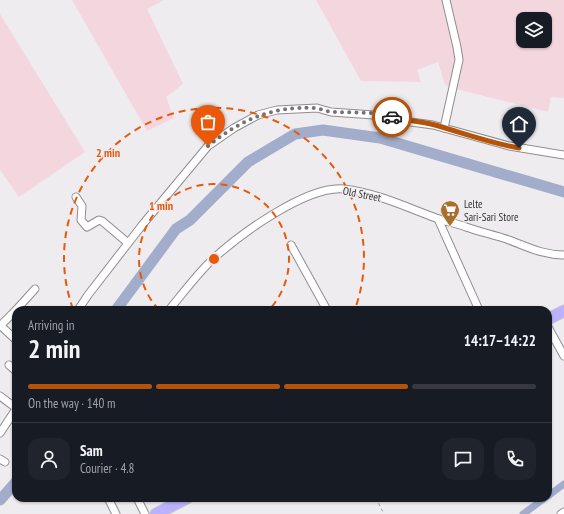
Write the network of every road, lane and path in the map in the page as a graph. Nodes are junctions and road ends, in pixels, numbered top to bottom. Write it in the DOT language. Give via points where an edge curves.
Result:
graph roads {
  1 [pos="446,0"];
  2 [pos="444,128"];
  3 [pos="564,156"];
  4 [pos="76,197"];
  5 [pos="438,219"];
  6 [pos="128,243"];
  7 [pos="291,246"];
  8 [pos="564,256"];
  9 [pos="35,289"];
  10 [pos="20,306"];
  11 [pos="81,306"];
  12 [pos="172,306"];
  13 [pos="325,306"];
  14 [pos="477,306"];
  15 [pos="564,311"];
  16 [pos="12,314"];
  17 [pos="552,317"];
  18 [pos="0,325"];
  19 [pos="552,334"];
  20 [pos="12,336"];
  21 [pos="564,356"];
  22 [pos="0,396"];
  23 [pos="12,405"];
  24 [pos="12,414"];
  25 [pos="0,433"];
  26 [pos="110,502"];
  27 [pos="139,502"];
  28 [pos="178,502"];
  29 [pos="378,502"];
  30 [pos="564,512"];
  31 [pos="116,514"];
  32 [pos="145,514"];
  33 [pos="156,514"];
  34 [pos="384,514"];
  35 [pos="561,514"];
  1 -- 2 [label="street" via="458,60"];
  2 -- 3 [label="street" via="508,146"];
  2 -- 6 [label="street" via="370,113 331,112 317,108 277,110 258,115 208,146"];
  4 -- 6 [label="street" via="82,206 81,220 87,227 99,220 102,221"];
  5 -- 8 [label="street, Old Street" via="509,240 531,250"];
  5 -- 12 [label="street, Old Street" via="391,200 355,191 332,189 318,193 279,211 213,259"];
  5 -- 14 [label="street"];
  6 -- 11 [label="street"];
  7 -- 13 [label="street"];
  9 -- 10 [label="street"];
  15 -- 17 [label="highway"];
  16 -- 18 [label="street"];
  18 -- 20 [label="street"];
  19 -- 21 [label="street"];
  22 -- 23 [label="street"];
  24 -- 25 [label="street"];
  26 -- 31 [label="street"];
  27 -- 32 [label="street"];
  28 -- 33 [label="highway"];
  29 -- 34 [label="path"];
  30 -- 35 [label="street"];
}
